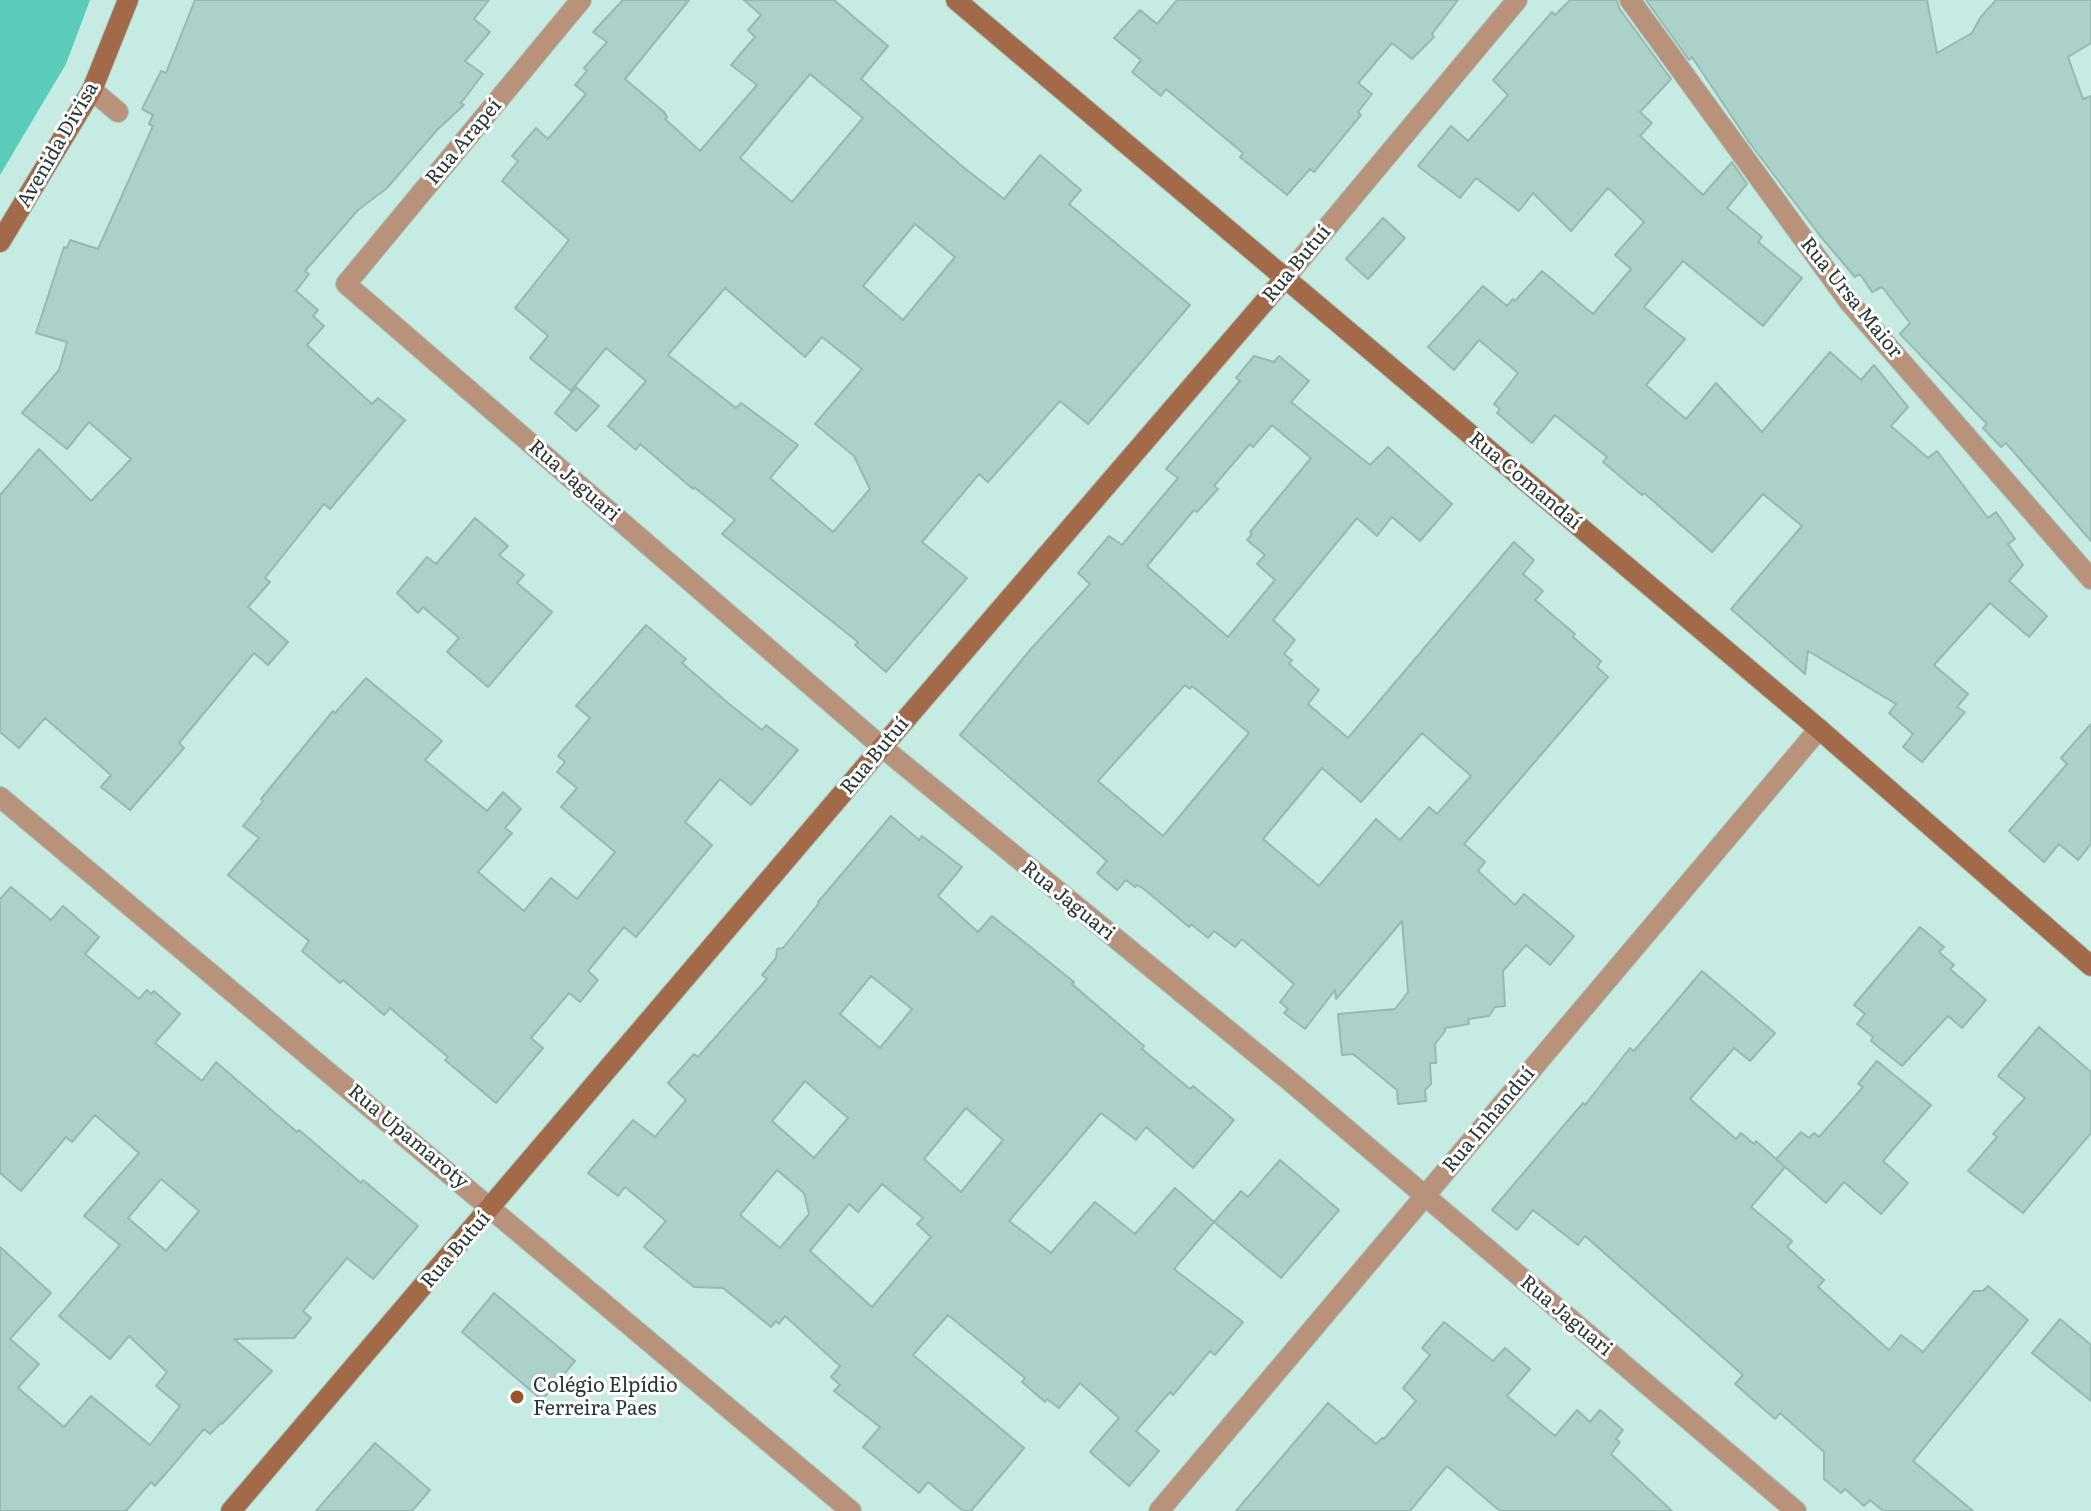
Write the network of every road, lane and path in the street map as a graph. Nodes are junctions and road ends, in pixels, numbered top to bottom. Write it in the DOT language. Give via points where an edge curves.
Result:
graph roads {
  1 [pos="128,0"];
  2 [pos="581,0"];
  3 [pos="956,0"];
  4 [pos="1517,0"];
  5 [pos="1630,0"];
  6 [pos="92,90"];
  7 [pos="118,112"];
  8 [pos="0,242"];
  9 [pos="1285,278"];
  10 [pos="346,284"];
  11 [pos="2091,579"];
  12 [pos="1819,729"];
  13 [pos="882,747"];
  14 [pos="0,797"];
  15 [pos="2091,966"];
  16 [pos="1426,1196"];
  17 [pos="492,1207"];
  18 [pos="231,1511"];
  19 [pos="851,1511"];
  20 [pos="1159,1511"];
  21 [pos="1796,1511"];
  1 -- 6 [label="street, Avenida Divisa"];
  2 -- 10 [label="street, Rua Arapeí"];
  3 -- 9 [label="street, Rua Comandaí"];
  4 -- 9 [label="street, Rua Butuí"];
  5 -- 11 [label="street, Rua Ursa Maior" via="1850,303"];
  6 -- 7 [label="street"];
  6 -- 8 [label="street, Avenida Divisa"];
  9 -- 12 [label="street, Rua Comandaí"];
  9 -- 13 [label="street, Rua Butuí"];
  10 -- 13 [label="street, Rua Jaguari"];
  12 -- 15 [label="street, Rua Comandaí"];
  12 -- 16 [label="street, Rua Inhanduí"];
  13 -- 16 [label="street, Rua Jaguari"];
  13 -- 17 [label="street, Rua Butuí"];
  14 -- 17 [label="street, Rua Upamaroty"];
  16 -- 20 [label="street, Rua Inhanduí"];
  16 -- 21 [label="street, Rua Jaguari"];
  17 -- 18 [label="street, Rua Butuí"];
  17 -- 19 [label="street, Rua Upamaroty"];
}
